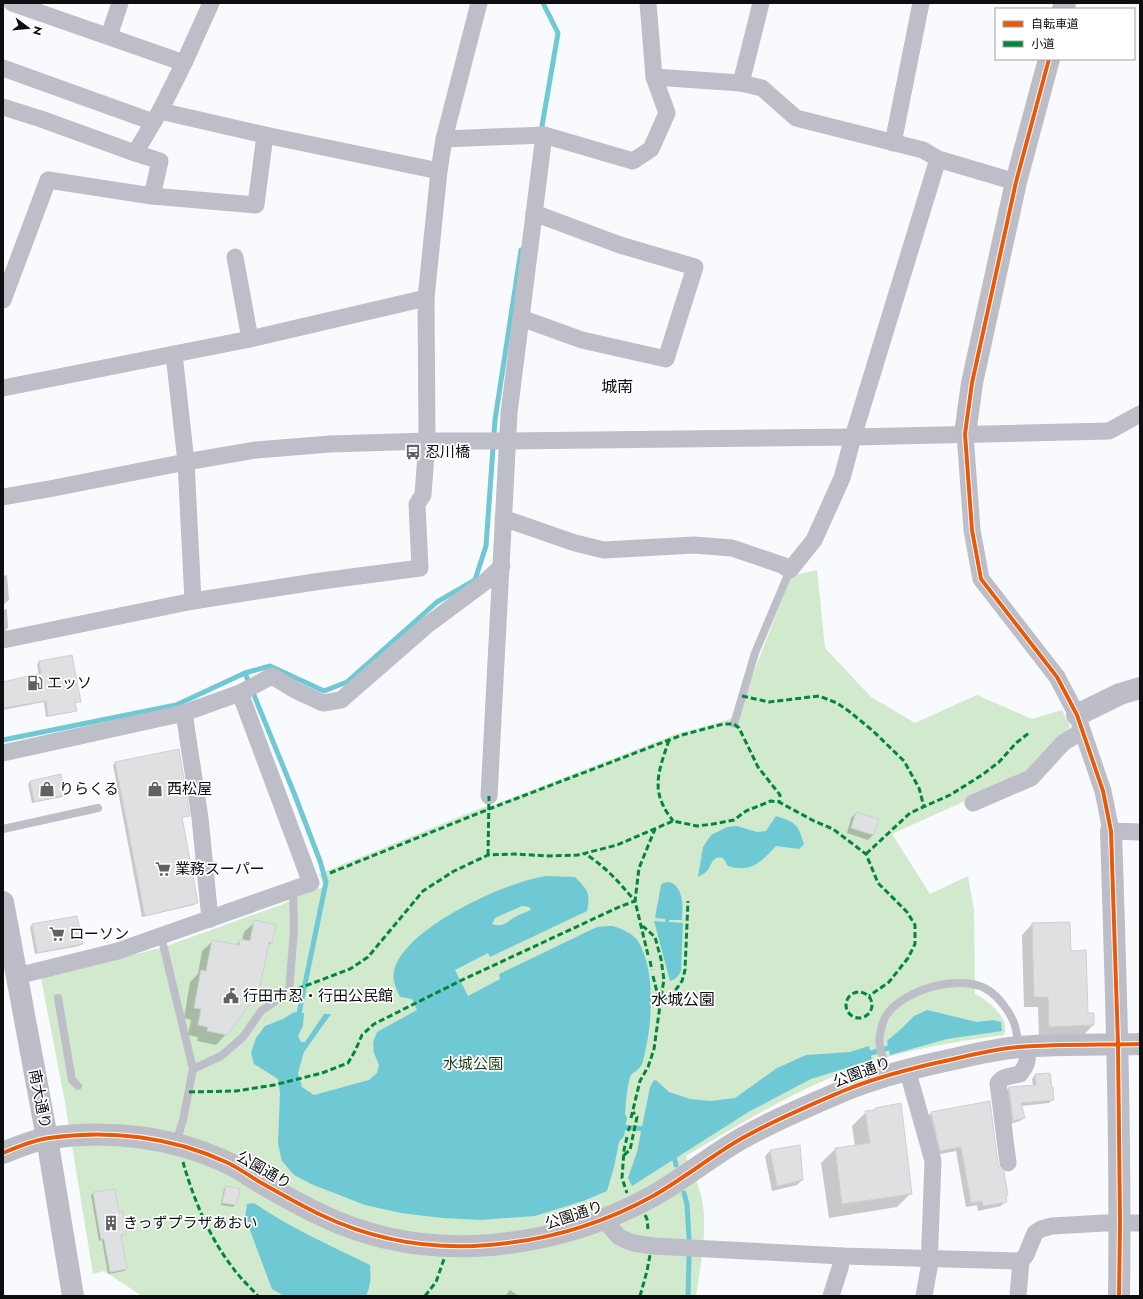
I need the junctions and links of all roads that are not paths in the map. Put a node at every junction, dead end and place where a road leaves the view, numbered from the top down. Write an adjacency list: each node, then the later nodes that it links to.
1 (12, 3): 8 (street)
2 (120, 3): 8 (street)
3 (211, 3): 10 (street)
4 (479, 3): 18 (street)
5 (648, 3): 12 (street)
6 (761, 3): 13 (street)
7 (921, 3): 19 (street)
8 (109, 36): 10 (street)
9 (1049, 60): 23 (street)
10 (184, 63): 15 (street)
11 (3, 68): 15 (street)
12 (654, 77): 13 (street); 17 (street)
13 (741, 84): 19 (street)
14 (3, 107): 20 (street)
15 (156, 116): 16 (street); 20 (street)
16 (265, 135): 22 (street); 24 (street)
17 (544, 135): 18 (street); 25 (street)
18 (444, 139): 22 (street)
19 (893, 143): 21 (street)
20 (135, 154): 24 (street)
21 (938, 159): 23 (street); 35 (street)
22 (439, 172): 28 (street)
23 (1016, 182): 34 (street)
24 (152, 196): 27 (street)
25 (534, 214): 29 (street); 29 (street)
26 (236, 257): 30 (street)
27 (5, 290)
28 (426, 298): 30 (street); 36 (street)
29 (521, 318): 37 (street)
30 (250, 339): 31 (street)
31 (174, 354): 32 (street); 38 (street)
32 (3, 388)
33 (1140, 414): 34 (street)
34 (965, 434): 35 (street); 48 (street)
35 (853, 437): 37 (street); 42 (street)
36 (427, 441): 37 (street); 38 (street); 43 (street)
37 (507, 442): 40 (street)
38 (186, 462): 39 (street); 43 (street)
39 (3, 497)
40 (503, 518): 41 (street); 42 (street)
41 (502, 566): 46 (street); 51 (street)
42 (790, 570): 49 (lane)
43 (193, 601): 44 (street)
44 (3, 640)
45 (1140, 688): 48 (street)
46 (240, 693): 47 (street); 57 (street)
47 (184, 713): 50 (street); 59 (street)
48 (1080, 723): 52 (street); 55 (street)
49 (734, 724)
50 (3, 753)
51 (489, 796)
52 (973, 803)
53 (98, 808): 54 (lane)
54 (3, 828)
55 (1110, 831): 56 (street); 63 (street)
56 (1140, 832)
57 (293, 888): 59 (street); 67 (lane)
58 (3, 902): 61 (street, 南大通り)
59 (210, 919): 60 (street)
60 (162, 936): 61 (street); 67 (lane)
61 (17, 976): 69 (street, 南大通り)
62 (58, 998): 68 (lane)
63 (1118, 1044): 64 (street, 公園通り); 65 (street, 公園通り); 74 (street)
64 (1140, 1044)
65 (1023, 1047): 66 (street, 公園通り); 66 (lane); 72 (street)
66 (893, 1068): 73 (street, 公園通り); 76 (street)
67 (193, 1069): 70 (lane)
68 (78, 1086)
69 (47, 1138): 70 (street, 公園通り); 71 (street, 公園通り); 78 (street, 南大通り)
70 (176, 1144): 73 (street, 公園通り)
71 (3, 1153)
72 (1008, 1163)
73 (604, 1220): 75 (street)
74 (1130, 1223): 77 (street); 82 (street)
75 (842, 1256): 76 (street); 79 (street)
76 (930, 1258): 77 (street); 80 (street)
77 (1021, 1261): 81 (street)
78 (72, 1296)
79 (831, 1296)
80 (924, 1296)
81 (1018, 1296)
82 (1118, 1296)

